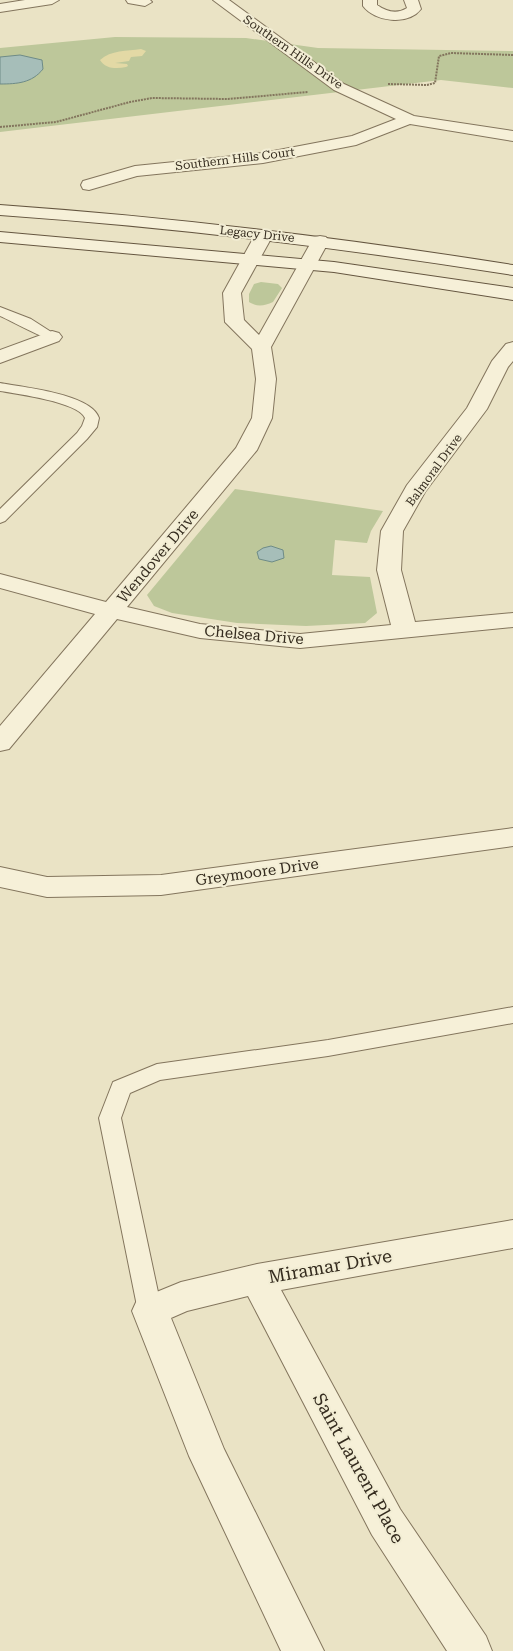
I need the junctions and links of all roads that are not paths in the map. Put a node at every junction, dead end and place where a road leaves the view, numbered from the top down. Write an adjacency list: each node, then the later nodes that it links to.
1 (52, 0): 5 (street)
2 (220, 0): 6 (street, Southern Hills Drive)
3 (370, 0): 4 (street)
4 (412, 0)
5 (0, 8)
6 (409, 119): 7 (street, Southern Hills Drive); 8 (street, Southern Hills Court)
7 (513, 136)
8 (89, 185)
9 (0, 210): 10 (street, Legacy Drive)
10 (264, 235): 12 (street, Legacy Drive); 13 (street)
11 (0, 237): 13 (street, Legacy Drive)
12 (320, 241): 14 (street); 15 (street, Legacy Drive)
13 (252, 259): 14 (street, Legacy Drive); 19 (street)
14 (306, 264): 16 (street, Legacy Drive); 19 (street)
15 (513, 270)
16 (513, 294)
17 (0, 311): 18 (lane)
18 (52, 337): 21 (street)
19 (261, 347): 25 (street, Wendover Drive)
20 (513, 348): 27 (street, Balmoral Drive)
21 (0, 357)
22 (0, 387): 23 (lane)
23 (0, 518)
24 (0, 581): 25 (street, Chelsea Drive)
25 (112, 611): 27 (street, Chelsea Drive); 28 (street, Wendover Drive)
26 (513, 620): 27 (street, Chelsea Drive)
27 (405, 631)
28 (0, 743)
29 (513, 837): 30 (street, Greymoore Drive)
30 (0, 877)
31 (513, 1015): 34 (lane)
32 (513, 1234): 33 (street, Miramar Drive)
33 (257, 1278): 34 (street, Miramar Drive); 36 (street, Saint Laurent Place)
34 (150, 1312): 35 (street)
35 (303, 1651)
36 (471, 1651)

